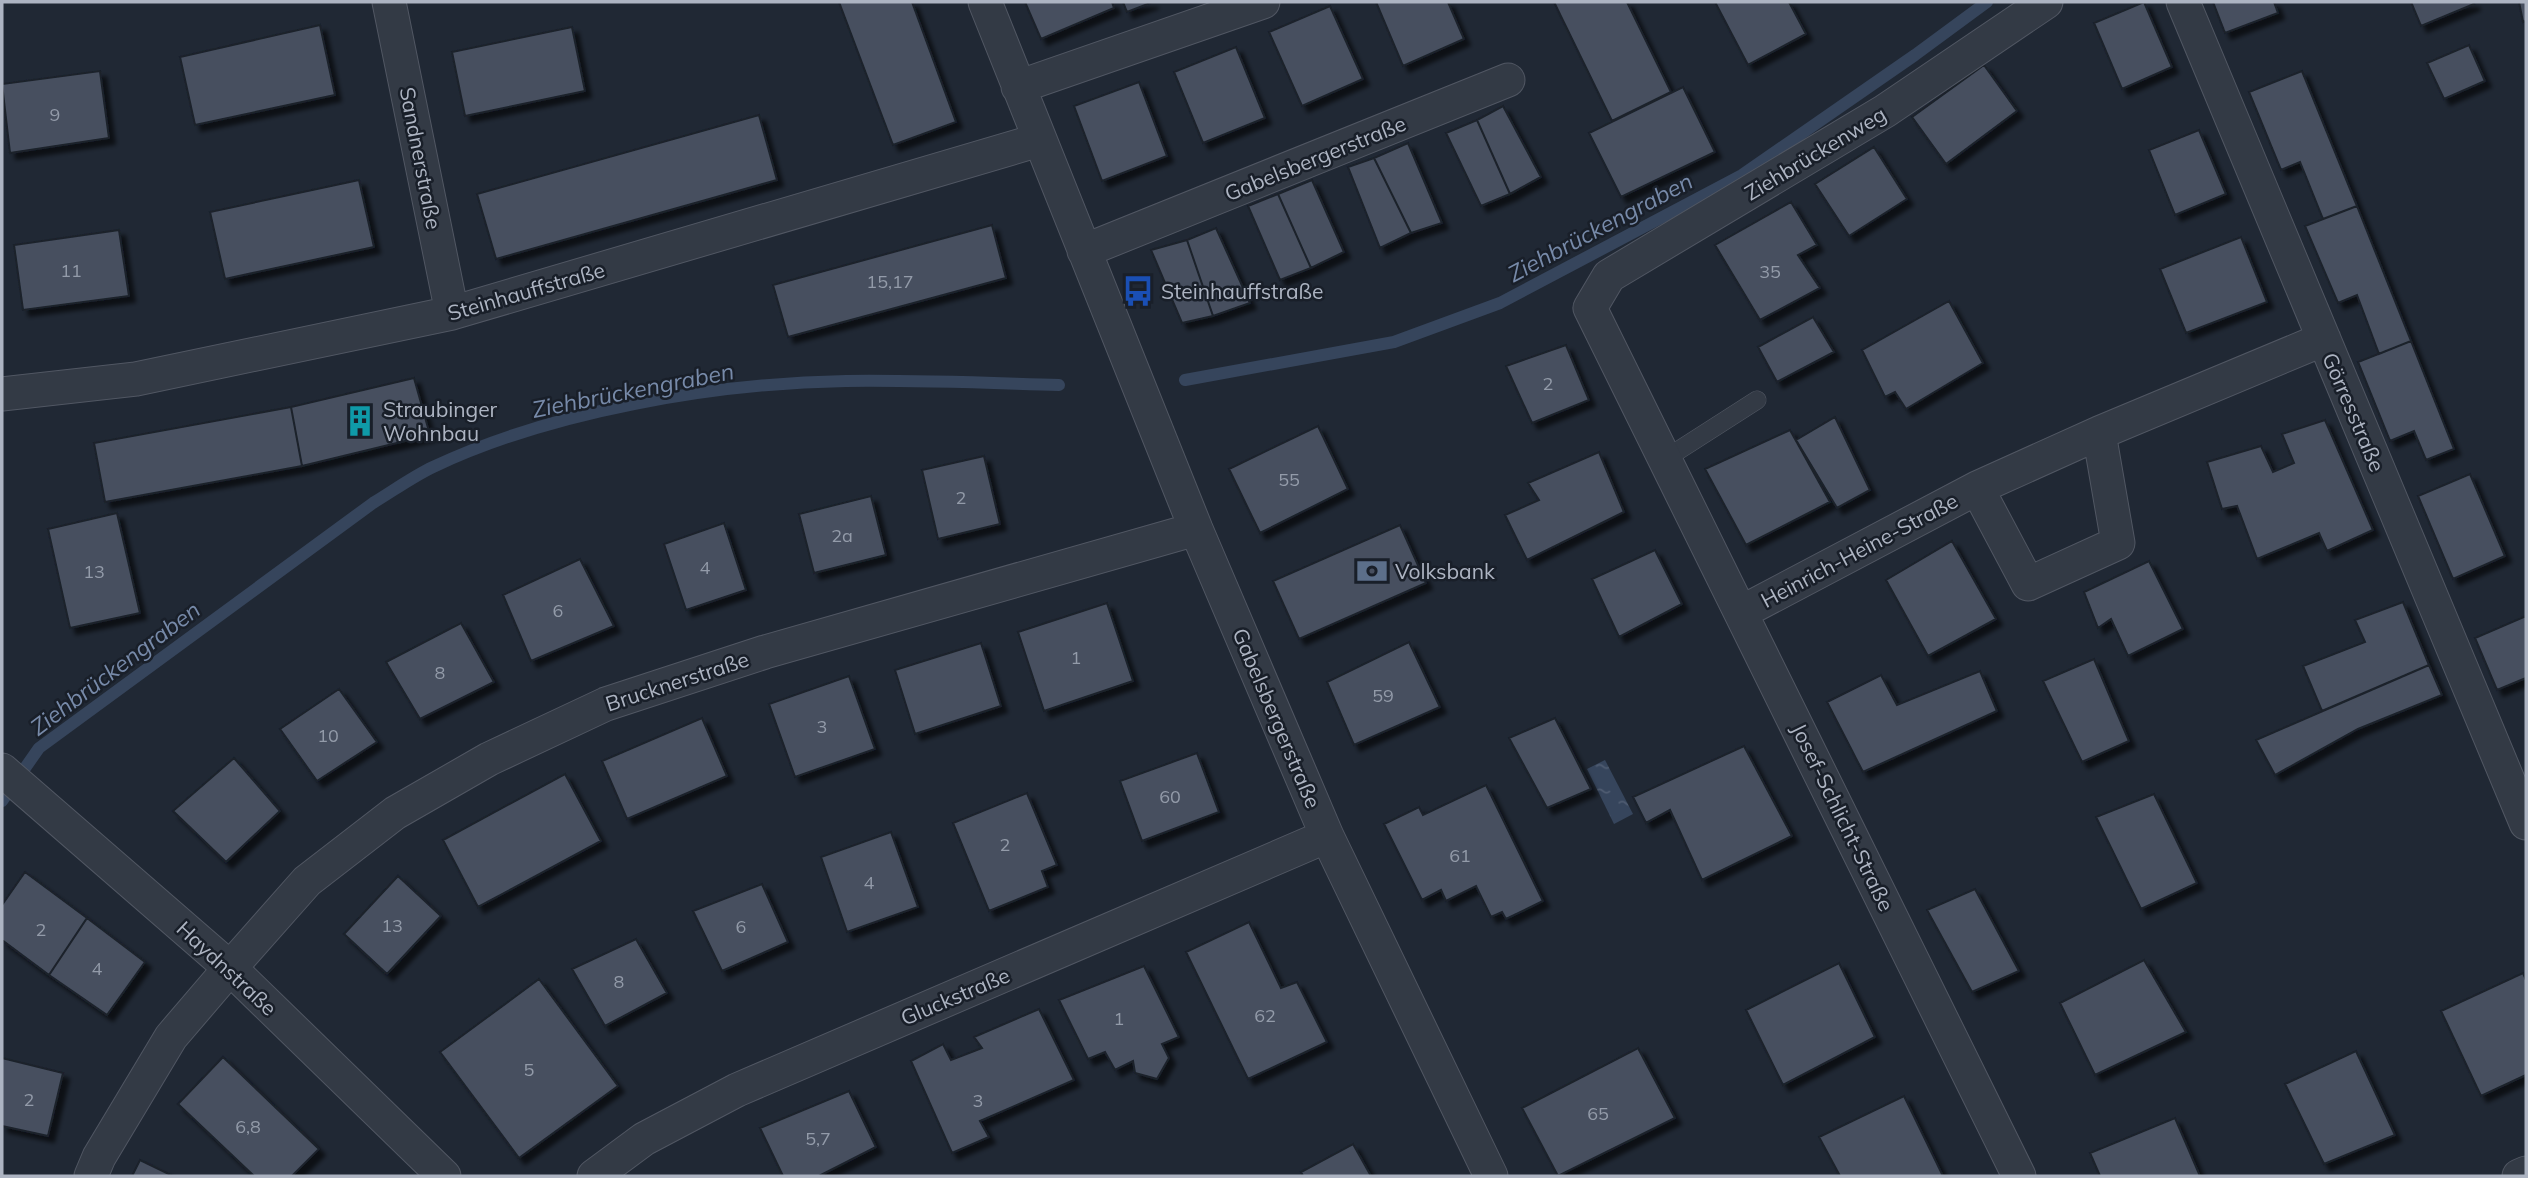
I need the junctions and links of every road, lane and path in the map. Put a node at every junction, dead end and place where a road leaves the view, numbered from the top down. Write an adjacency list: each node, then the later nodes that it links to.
1 (389, 2): 11 (street, Sandnerstraße)
2 (985, 2): 7 (street, Gabelsbergerstraße)
3 (1263, 2): 7 (street)
4 (2046, 2): 10 (street, Ziehbrückenweg)
5 (2183, 2): 12 (street, Görresstraße)
6 (1508, 80): 9 (street, Gabelsbergerstraße)
7 (1018, 87): 8 (street, Gabelsbergerstraße)
8 (1039, 140): 9 (street, Gabelsbergerstraße); 11 (street, Steinhauffstraße)
9 (1084, 251): 18 (street, Gabelsbergerstraße)
10 (1590, 308): 16 (street, Josef-Schlicht-Straße)
11 (452, 313): 13 (street, Steinhauffstraße)
12 (2324, 339): 15 (street, Heinrich-Heine-Straße); 21 (street, Görresstraße)
13 (2, 394)
14 (1758, 400): 16 (lane)
15 (2099, 433): 17 (street, Heinrich-Heine-Straße); 17 (street, Heinrich-Heine-Straße)
16 (1665, 458): 19 (street, Josef-Schlicht-Straße)
17 (1977, 488): 19 (street, Heinrich-Heine-Straße)
18 (1196, 529): 22 (street, Gabelsbergerstraße); 23 (street, Brucknerstraße)
19 (1742, 612): 29 (street, Josef-Schlicht-Straße)
20 (2, 770): 23 (street, Haydnstraße)
21 (2526, 823)
22 (1327, 836): 27 (street, Gluckstraße); 28 (street, Gabelsbergerstraße)
23 (230, 968): 25 (street, Brucknerstraße); 26 (street, Haydnstraße)
24 (2526, 1173): 30 (street)
25 (91, 1176)
26 (444, 1176)
27 (594, 1176)
28 (1492, 1176)
29 (2019, 1176)
30 (2519, 1176)

